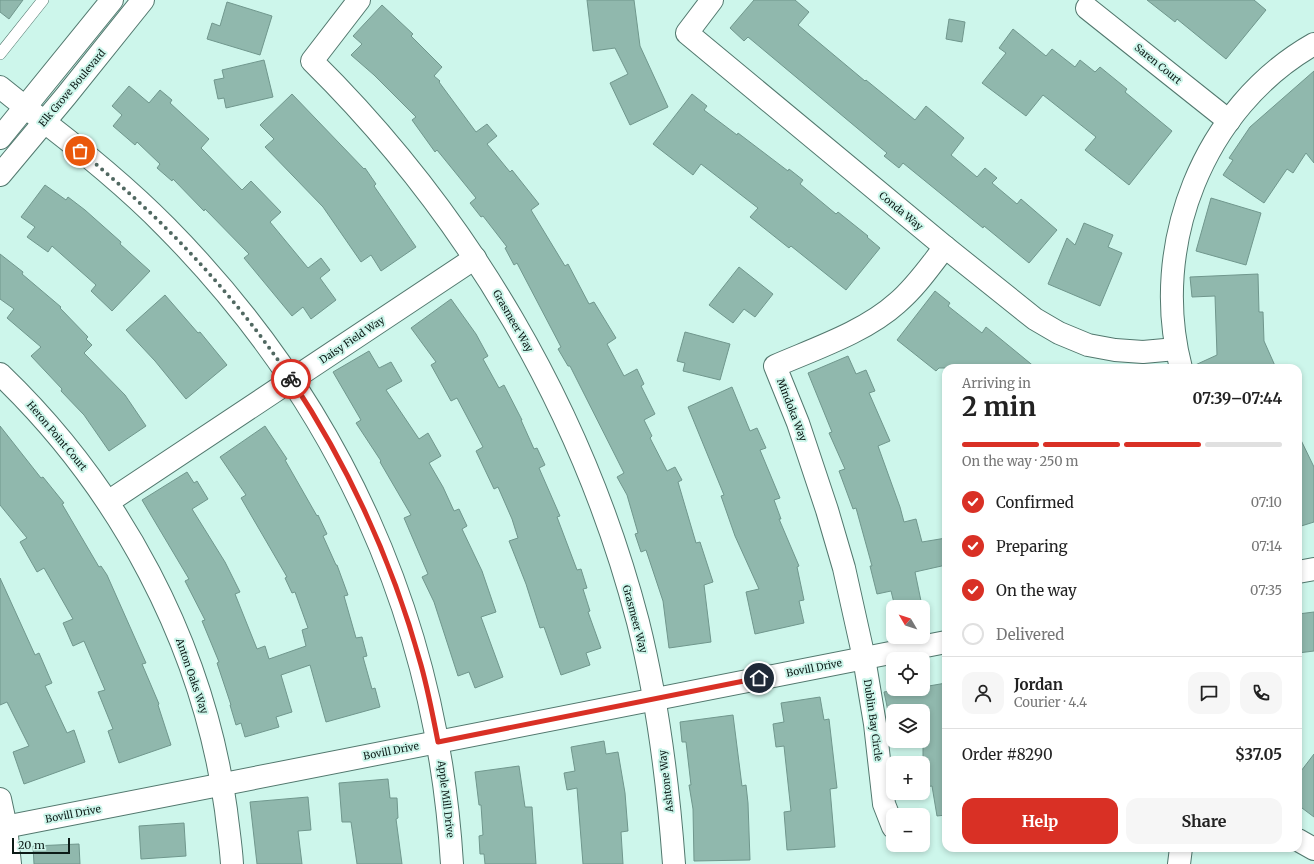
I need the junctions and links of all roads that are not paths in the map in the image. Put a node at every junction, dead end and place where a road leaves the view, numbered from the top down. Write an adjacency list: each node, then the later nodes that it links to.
1 (43, 0): 8 (lane)
2 (112, 0): 10 (street)
3 (143, 0): 11 (street, Elk Grove Boulevard)
4 (359, 0): 16 (street, Grasmeer Way)
5 (712, 0): 15 (street, Conda Way)
6 (1087, 8): 12 (street, Saren Court)
7 (1314, 44): 12 (street)
8 (0, 54)
9 (0, 87): 10 (street, Apple Mill Drive)
10 (25, 107): 11 (street, Apple Mill Drive); 13 (street)
11 (44, 121): 14 (street, Elk Grove Boulevard); 19 (street, Apple Mill Drive)
12 (1229, 121): 17 (street)
13 (0, 138)
14 (0, 175)
15 (945, 247): 17 (street, Conda Way); 24 (street, Mindoka Way)
16 (475, 258): 19 (street, Daisy Field Way); 25 (street, Grasmeer Way)
17 (1179, 359)
18 (0, 374): 20 (street, Heron Point Court)
19 (292, 380): 20 (street, Daisy Field Way); 26 (street, Apple Mill Drive)
20 (108, 502): 27 (street, Anton Oaks Way)
21 (1314, 569): 22 (street)
22 (1302, 571)
23 (942, 643): 24 (street, Bovill Drive)
24 (864, 658): 25 (street, Bovill Drive); 29 (street, Dublin Bay Circle)
25 (654, 699): 26 (street, Bovill Drive); 37 (street, Ashtone Way)
26 (438, 742): 27 (street, Bovill Drive); 36 (street, Apple Mill Drive)
27 (222, 785): 30 (street, Bovill Drive); 35 (street, Anton Oaks Way)
28 (0, 799): 30 (street)
29 (886, 809)
30 (3, 828): 34 (street)
31 (1302, 842): 32 (street)
32 (1314, 849)
33 (1180, 852): 38 (street)
34 (10, 864)
35 (232, 864)
36 (452, 864)
37 (674, 864)
38 (1179, 864)

